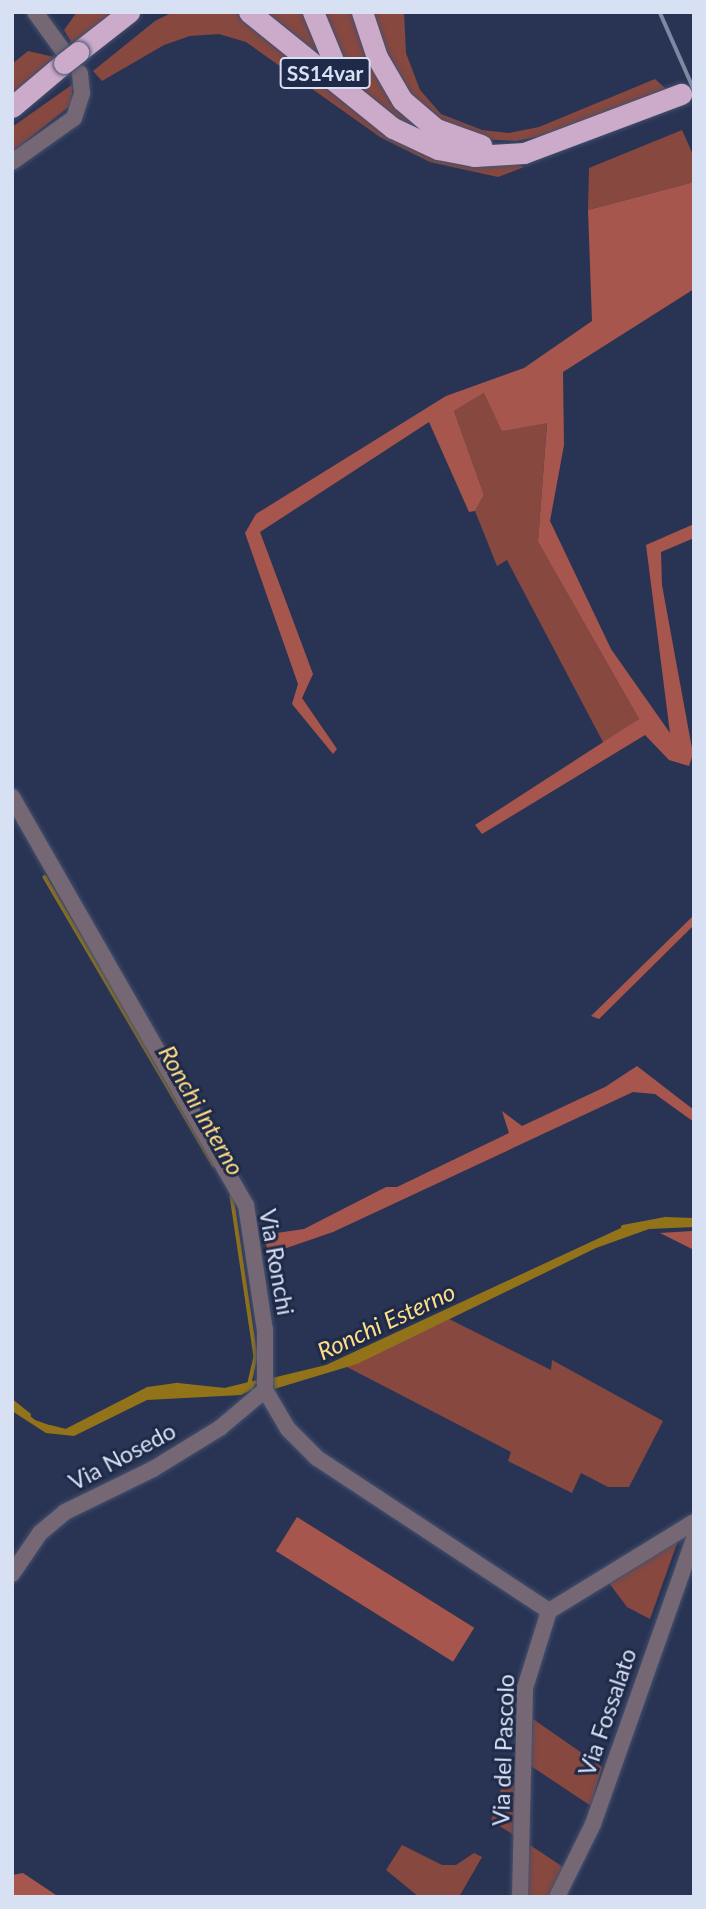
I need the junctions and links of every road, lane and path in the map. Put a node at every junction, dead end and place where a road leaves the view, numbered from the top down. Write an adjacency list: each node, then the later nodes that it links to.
1 (35, 12): 7 (street)
2 (142, 12): 6 (highway)
3 (249, 12): 10 (highway, SS14var)
4 (313, 12): 10 (highway)
5 (362, 12): 11 (highway)
6 (123, 17): 7 (highway)
7 (71, 60): 9 (highway); 12 (street)
8 (681, 94): 11 (highway)
9 (12, 107)
10 (379, 117): 11 (highway)
11 (576, 135)
12 (12, 162)
13 (12, 797): 14 (street, Via Ronchi)
14 (265, 1382): 17 (street, Via Nosedo); 18 (street)
15 (694, 1522): 18 (street)
16 (694, 1539): 20 (street, Via Fossalato)
17 (12, 1574)
18 (549, 1611): 19 (street, Via del Pascolo)
19 (520, 1897)
20 (556, 1897)

